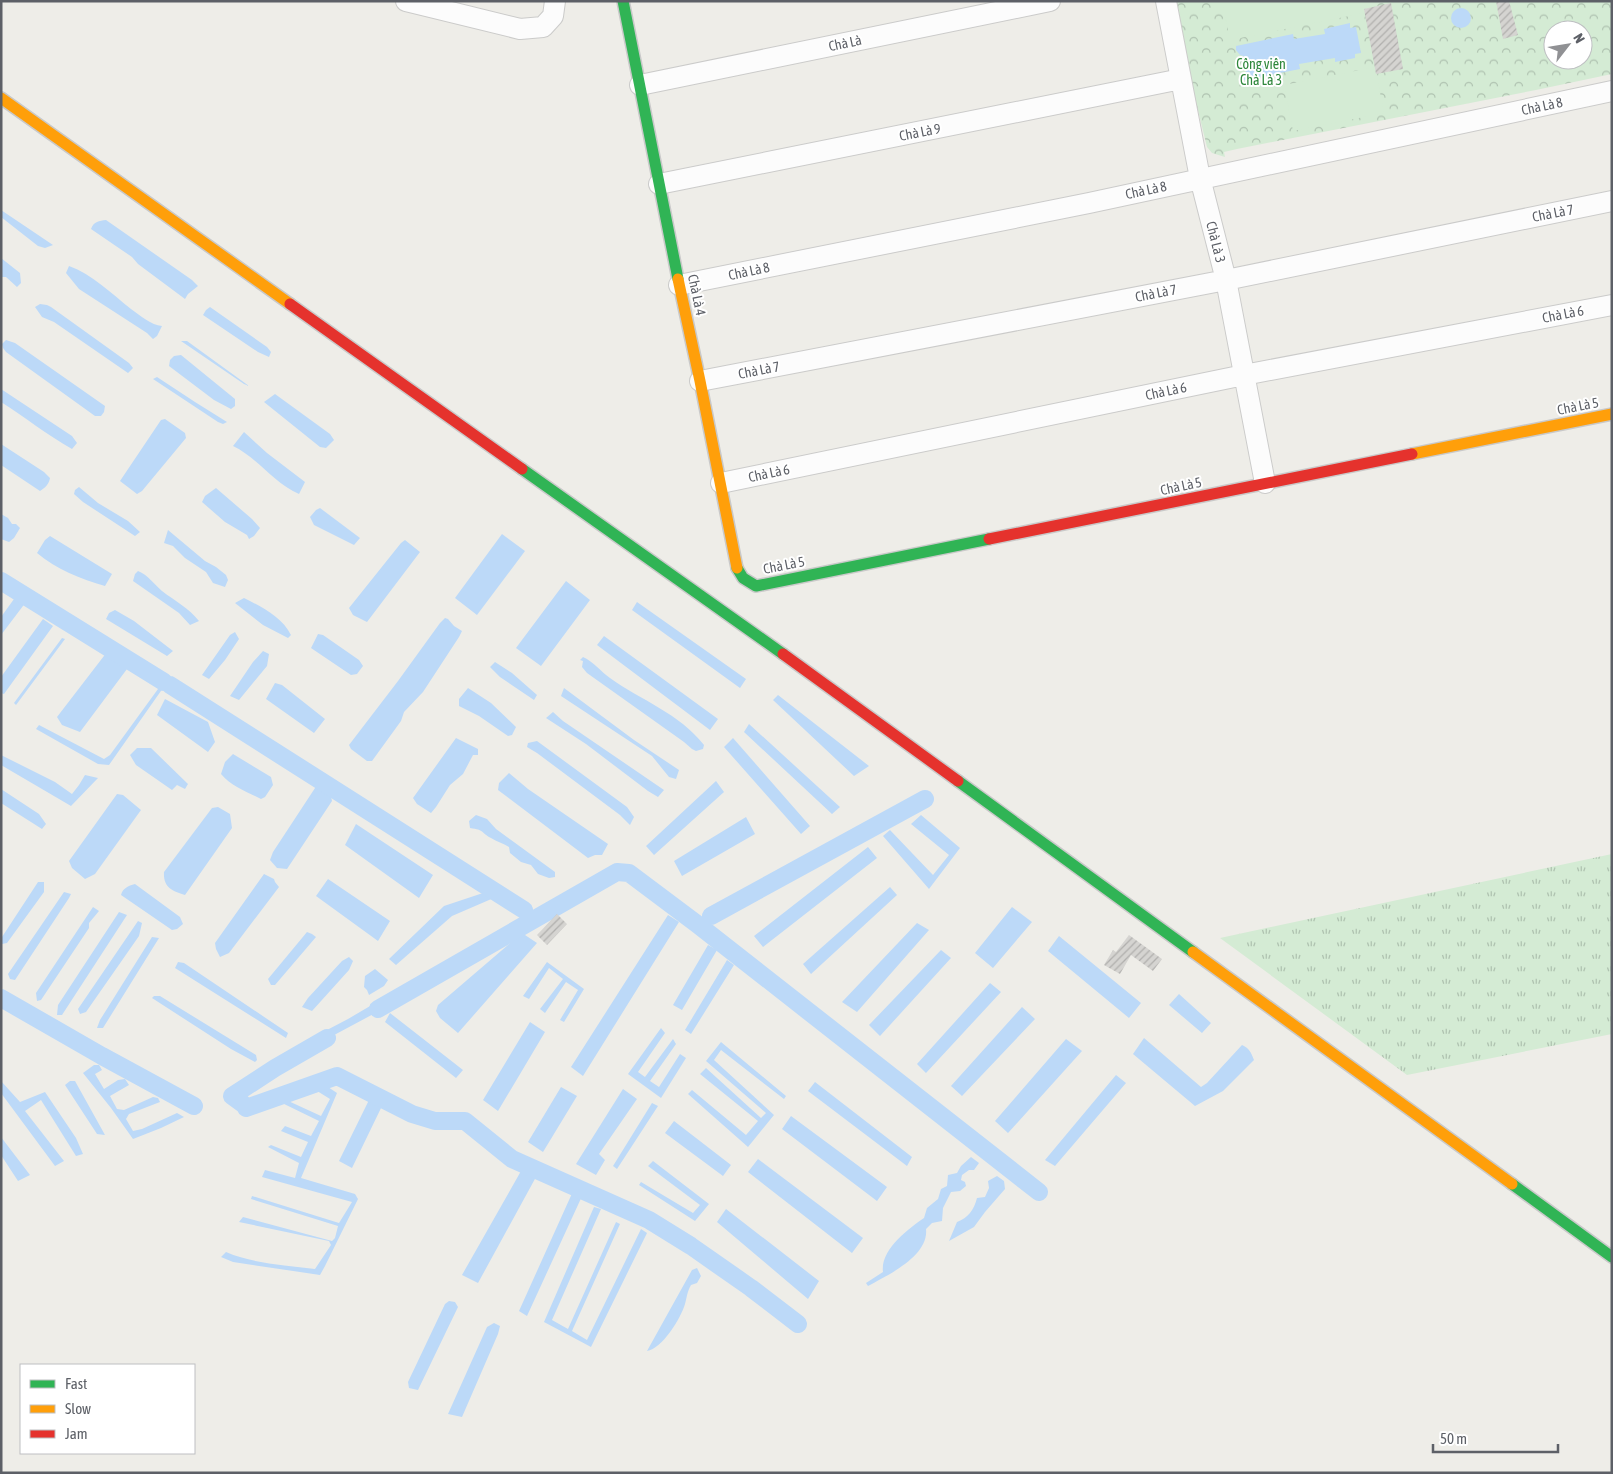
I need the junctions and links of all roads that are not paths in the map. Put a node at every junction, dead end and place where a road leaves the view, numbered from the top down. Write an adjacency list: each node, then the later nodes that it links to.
1 (406, 1): 2 (street)
2 (555, 1)
3 (623, 1): 7 (street, Chà Là 4)
4 (1050, 1): 7 (street, Chà Là)
5 (1166, 1): 6 (street, Chà Là 3)
6 (1182, 79): 10 (street, Chà Là 3); 11 (street, Chà Là 9)
7 (640, 85): 11 (street, Chà Là 4)
8 (1612, 91): 10 (street, Chà Là 8)
9 (1, 98): 22 (street)
10 (1200, 178): 13 (street, Chà Là 3); 14 (street, Chà Là 8)
11 (659, 184): 14 (street, Chà Là 4)
12 (1612, 201): 13 (street, Chà Là 7)
13 (1226, 280): 16 (street, Chà Là 3); 17 (street, Chà Là 7)
14 (679, 285): 17 (street, Chà Là 4)
15 (1612, 305): 16 (street, Chà Là 6)
16 (1244, 375): 19 (street, Chà Là 6); 20 (street, Chà Là 3)
17 (700, 381): 19 (street, Chà Là 4)
18 (1612, 414): 20 (street, Chà Là 5)
19 (720, 483): 21 (street, Chà Là 4)
20 (1264, 483): 21 (street, Chà Là 5)
21 (756, 586)
22 (1612, 1257)

